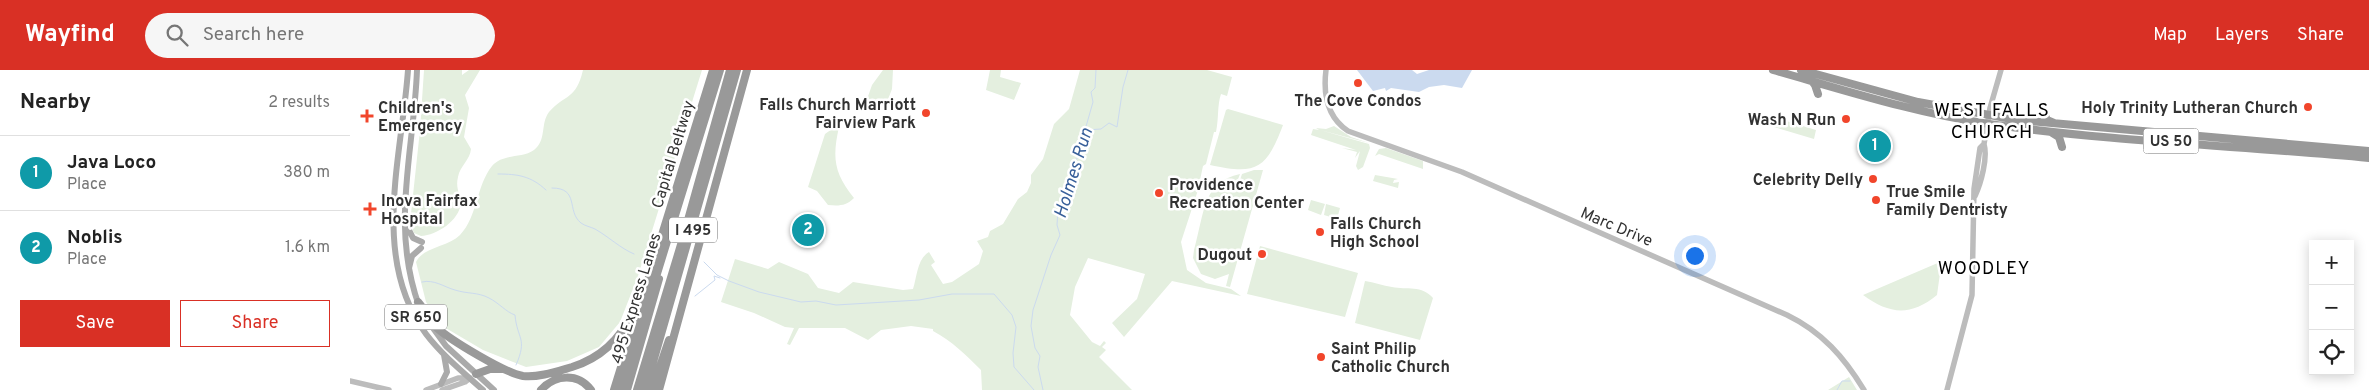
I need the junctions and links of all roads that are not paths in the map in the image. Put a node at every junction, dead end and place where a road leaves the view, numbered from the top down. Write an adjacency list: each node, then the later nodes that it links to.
1 (408, 70): 30 (main road, SR 650)
2 (417, 70): 24 (main road, SR 650)
3 (708, 70): 15 (highway)
4 (712, 70): 15 (highway, Capital Beltway / I 495)
5 (720, 70): 23 (highway, 495 Express Lanes / I 495)
6 (730, 70): 25 (highway, 495 Express Lanes / I 495)
7 (737, 70): 46 (highway, I 495)
8 (747, 70): 27 (highway)
9 (1326, 70): 49 (street, Marc Drive)
10 (1773, 70): 13 (highway, US 50)
11 (1801, 70): 13 (highway, US 50)
12 (2001, 70): 13 (street)
13 (1989, 119): 14 (highway, US 50); 17 (highway, US 50); 50 (street)
14 (2029, 121): 16 (highway, US 50); 16 (highway)
15 (697, 122): 28 (highway, Capital Beltway / I 495)
16 (2056, 124): 19 (highway, US 50)
17 (2047, 130): 18 (highway); 21 (highway, US 50)
18 (2062, 147)
19 (2328, 147): 20 (highway, US 50); 21 (highway)
20 (2369, 151)
21 (2315, 153): 22 (highway, US 50)
22 (2369, 158)
23 (680, 200): 42 (highway, 495 Express Lanes / I 495); 43 (highway)
24 (404, 214): 26 (main road, SR 650); 26 (main road)
25 (683, 238): 44 (highway); 45 (highway, 495 Express Lanes / I 495)
26 (408, 272): 29 (main road, SR 650)
27 (691, 274): 47 (highway); 48 (highway)
28 (647, 278): 31 (highway); 41 (highway, Capital Beltway / I 495)
29 (418, 302): 31 (highway); 32 (main road, SR 650)
30 (444, 355): 32 (main road, SR 650); 34 (main road)
31 (504, 369): 32 (highway)
32 (473, 376): 34 (street); 37 (main road, SR 650); 38 (main road, SR 650)
33 (350, 381): 35 (street)
34 (439, 388): 36 (street)
35 (389, 390)
36 (426, 390)
37 (483, 390)
38 (494, 390)
39 (541, 390): 40 (highway)
40 (591, 390)
41 (614, 390)
42 (621, 390)
43 (627, 390)
44 (631, 390)
45 (637, 390)
46 (645, 390)
47 (652, 390)
48 (659, 390)
49 (1864, 390)
50 (1947, 390)

